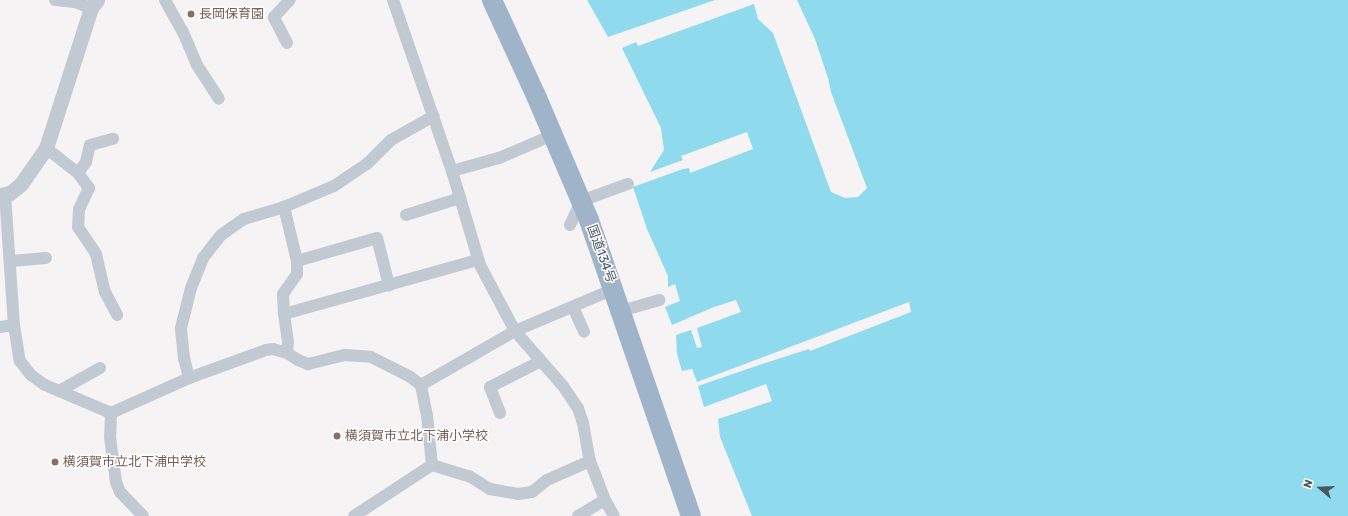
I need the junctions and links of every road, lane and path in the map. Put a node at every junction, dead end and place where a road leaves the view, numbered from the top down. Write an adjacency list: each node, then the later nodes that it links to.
1 (55, 0): 6 (street)
2 (165, 0): 8 (street)
3 (290, 0): 7 (street)
4 (393, 0): 9 (street)
5 (492, 0): 10 (highway, 国道134号)
6 (94, 4): 12 (street)
7 (287, 43)
8 (219, 99)
9 (434, 116): 13 (street); 19 (street)
10 (553, 135): 13 (street); 18 (highway, 国道134号)
11 (113, 139): 14 (street)
12 (46, 148): 14 (street); 16 (street)
13 (452, 171): 17 (street)
14 (78, 173): 32 (street)
15 (628, 184): 18 (street)
16 (3, 195): 25 (street)
17 (460, 198): 20 (street); 23 (street)
18 (581, 202): 21 (street); 27 (highway, 国道134号)
19 (284, 207): 24 (street); 40 (street)
20 (406, 215)
21 (570, 225)
22 (46, 258): 25 (street)
23 (478, 260): 26 (street); 35 (street)
24 (297, 261): 26 (street); 31 (street)
25 (7, 263): 33 (street)
26 (389, 285): 31 (street)
27 (614, 289): 29 (street); 30 (highway, 国道134号)
28 (659, 300): 30 (street)
29 (573, 307): 35 (street); 36 (street)
30 (621, 311): 52 (highway, 国道134号)
31 (284, 314): 37 (street)
32 (117, 315)
33 (14, 325): 34 (street); 42 (street)
34 (0, 327)
35 (515, 331): 38 (street); 41 (street)
36 (584, 332)
37 (287, 353): 40 (street); 41 (street)
38 (540, 361): 44 (street); 45 (street)
39 (100, 368): 42 (street)
40 (189, 378): 43 (street)
41 (421, 385): 46 (street)
42 (60, 391): 43 (street)
43 (111, 413): 48 (street)
44 (500, 413)
45 (590, 461): 46 (street); 47 (street)
46 (432, 465): 49 (street)
47 (605, 500): 50 (street); 51 (street)
48 (143, 516)
49 (354, 516)
50 (578, 516)
51 (614, 516)
52 (691, 516)

